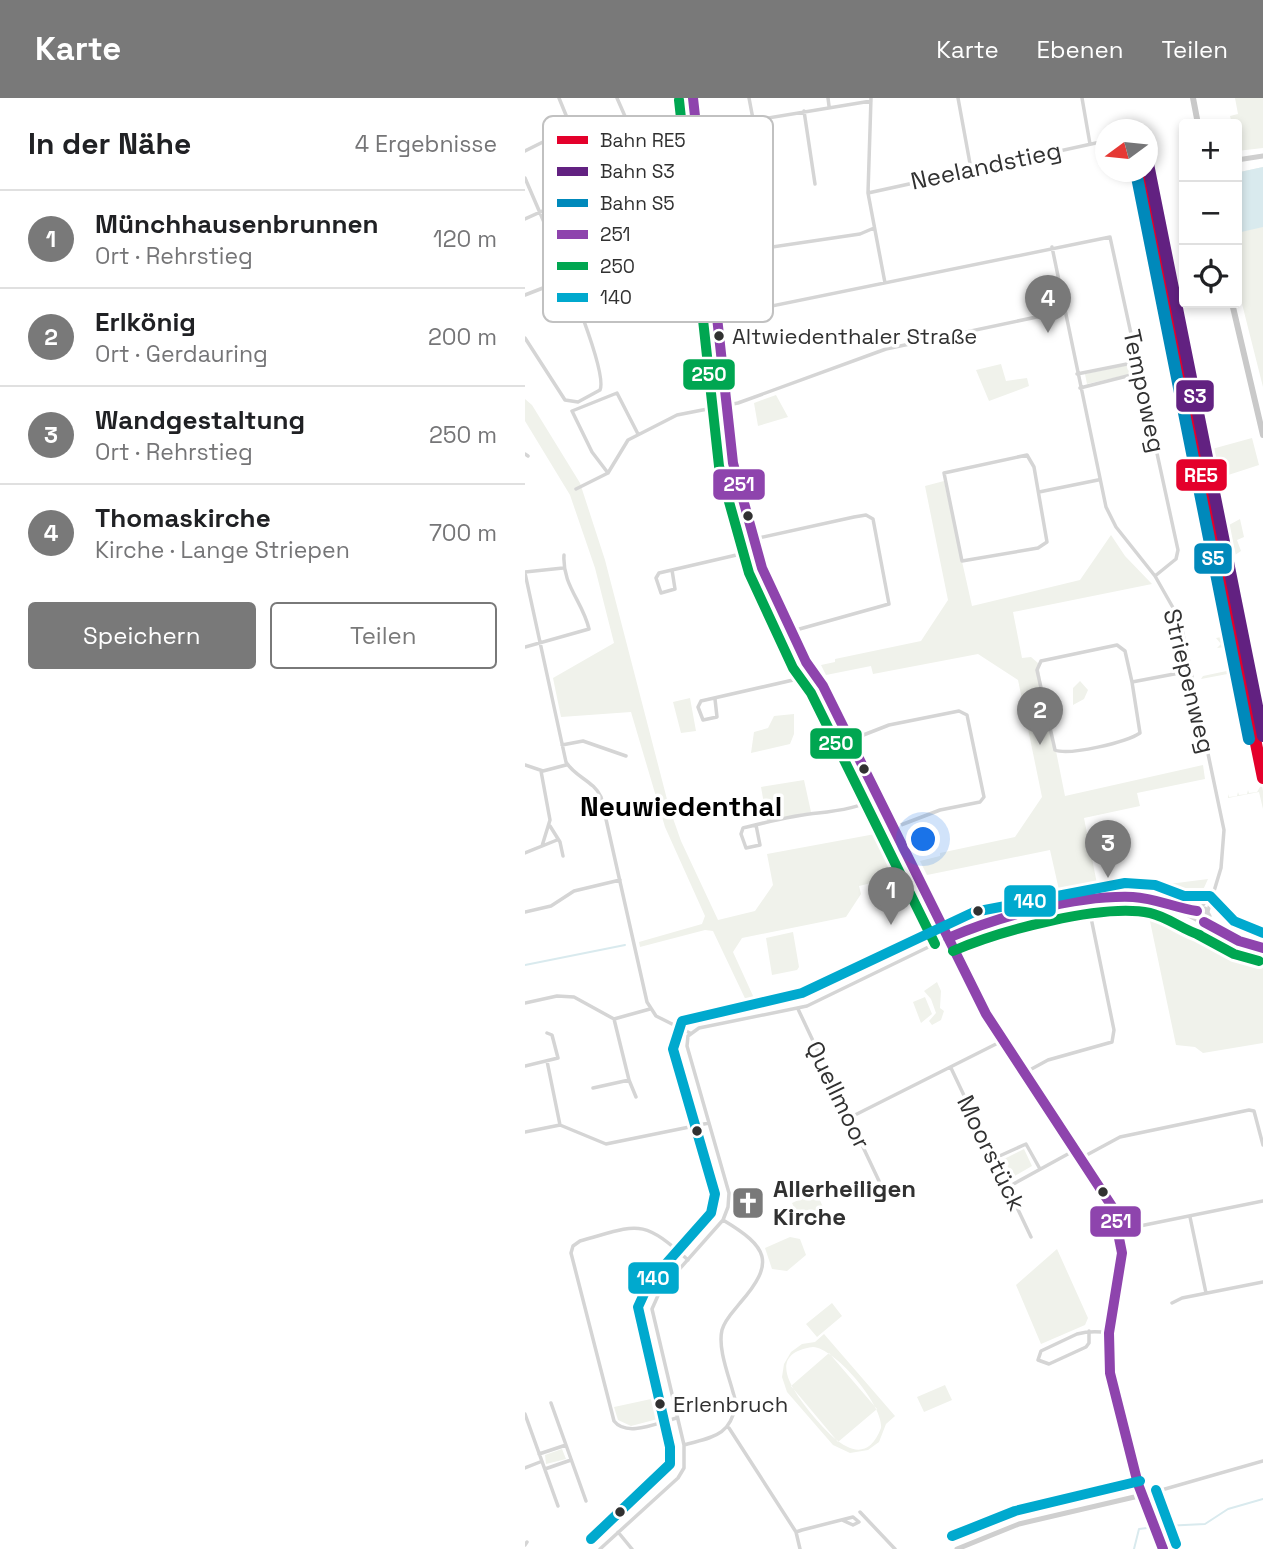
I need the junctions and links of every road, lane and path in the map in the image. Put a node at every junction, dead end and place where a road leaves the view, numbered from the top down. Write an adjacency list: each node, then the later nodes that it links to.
1 (559, 98): 12 (street)
2 (617, 98): 13 (street)
3 (693, 98): 14 (street)
4 (749, 98): 15 (street)
5 (828, 98): 10 (street)
6 (958, 98): 24 (street)
7 (1082, 98): 20 (street)
8 (1193, 98): 17 (main road)
9 (871, 100): 10 (street); 28 (street)
10 (829, 106): 11 (street)
11 (804, 111): 16 (street); 27 (street)
12 (566, 116)
13 (625, 116)
14 (695, 116)
15 (752, 116)
16 (772, 116)
17 (1197, 119)
18 (543, 142): 21 (street)
19 (1095, 143): 20 (street, Neelandstieg)
20 (1090, 144): 24 (street, Neelandstieg)
21 (525, 151)
22 (1263, 156): 23 (main road)
23 (1242, 159)
24 (971, 169): 28 (street, Neelandstieg)
25 (525, 178): 30 (street)
26 (1133, 182): 32 (street)
27 (815, 184)
28 (867, 192): 34 (street)
29 (543, 213): 30 (street)
30 (540, 214): 31 (street); 33 (street)
31 (525, 219)
32 (1139, 219)
33 (543, 222)
34 (874, 228): 35 (street); 37 (street)
35 (773, 247)
36 (1052, 247): 37 (street); 42 (street, Striepenweg); 46 (street, Tempoweg)
37 (885, 282): 40 (street)
38 (543, 288): 39 (street)
39 (525, 295)
40 (773, 305)
41 (1233, 308): 50 (main road)
42 (1065, 311): 48 (street, Striepenweg); 51 (street)
43 (582, 322): 45 (street)
44 (718, 322): 51 (street)
45 (525, 338)
46 (1138, 362): 47 (street, Tempoweg); 48 (street)
47 (1140, 373): 49 (street); 64 (street, Tempoweg)
48 (1077, 374): 49 (street, Striepenweg)
49 (1080, 388): 55 (street, Striepenweg)
50 (1259, 403): 53 (main road)
51 (726, 407): 52 (street); 58 (street)
52 (638, 434): 54 (street); 54 (street)
53 (1263, 435)
54 (608, 472): 56 (street)
55 (1098, 480): 57 (street); 64 (street, Striepenweg)
56 (576, 489)
57 (1039, 492): 57 (street)
58 (754, 539): 59 (street); 65 (street)
59 (758, 550): 62 (street); 65 (street)
60 (564, 555): 61 (street)
61 (563, 568): 63 (street); 66 (street)
62 (672, 570): 62 (street)
63 (525, 573): 66 (street)
64 (1155, 576): 68 (street, Striepenweg)
65 (793, 631): 69 (street)
66 (540, 644): 67 (street); 73 (street)
67 (525, 647)
68 (1190, 671): 70 (street); 89 (street, Striepenweg)
69 (815, 675): 71 (street); 72 (street)
70 (1132, 682): 70 (street)
71 (715, 699): 71 (street)
72 (849, 741): 78 (street); 81 (street)
73 (562, 745): 74 (street); 75 (street)
74 (626, 756)
75 (567, 764): 77 (street); 86 (street)
76 (525, 765): 77 (street)
77 (541, 771): 80 (street)
78 (877, 798): 79 (street); 81 (street)
79 (757, 825): 79 (street)
80 (550, 826): 82 (street); 83 (street)
81 (893, 829): 90 (street)
82 (557, 840): 83 (street); 85 (street)
83 (542, 846): 84 (street)
84 (525, 853)
85 (563, 856)
86 (620, 880): 88 (street); 93 (street)
87 (1088, 903): 89 (street); 90 (street); 102 (street)
88 (525, 912)
89 (1202, 914): 91 (street)
90 (948, 938): 94 (street); 98 (street)
91 (1263, 948)
92 (525, 1003): 95 (street)
93 (650, 1009): 95 (street); 97 (street)
94 (798, 1009): 97 (street); 106 (street, Quellmoor)
95 (614, 1018): 103 (street)
96 (547, 1033): 99 (street)
97 (690, 1034): 107 (street)
98 (1002, 1041): 101 (street); 102 (street)
99 (547, 1061): 100 (street); 108 (street)
100 (525, 1066)
101 (951, 1068): 106 (street); 113 (street, Moorstück)
102 (1024, 1073): 111 (street)
103 (629, 1080): 104 (street); 105 (street)
104 (593, 1088)
105 (636, 1097)
106 (849, 1118): 115 (street, Quellmoor)
107 (709, 1123): 108 (street); 119 (street)
108 (560, 1125): 109 (street)
109 (525, 1132)
110 (1263, 1145): 112 (street)
111 (1077, 1149): 112 (street); 114 (street)
112 (1082, 1157): 120 (street)
113 (995, 1158): 114 (street); 116 (street, Moorstück)
114 (1040, 1169): 116 (street)
115 (879, 1181)
116 (1008, 1187): 121 (street, Moorstück)
117 (1263, 1201): 118 (street)
118 (1189, 1217): 120 (street); 124 (street)
119 (723, 1220): 122 (street); 131 (street)
120 (1120, 1230): 127 (street)
121 (1031, 1237)
122 (688, 1259): 130 (street); 130 (street)
123 (1263, 1282): 124 (street)
124 (1206, 1293): 125 (street)
125 (1172, 1303)
126 (1089, 1331): 126 (street); 127 (street)
127 (1109, 1333): 140 (street)
128 (551, 1403): 132 (street)
129 (525, 1414): 134 (street)
130 (677, 1418): 133 (street)
131 (729, 1428): 133 (street); 146 (street)
132 (566, 1445): 134 (street); 135 (street)
133 (684, 1445): 145 (street)
134 (539, 1454): 137 (street)
135 (571, 1460): 139 (street); 141 (street)
136 (1263, 1461): 140 (street)
137 (540, 1462): 138 (street); 139 (street)
138 (525, 1468)
139 (545, 1469): 142 (street)
140 (1143, 1495): 151 (main road); 152 (main road)
141 (586, 1502)
142 (558, 1506)
143 (860, 1512): 150 (street)
144 (842, 1520): 146 (street)
145 (618, 1532): 147 (street); 148 (street)
146 (796, 1532): 149 (street)
147 (600, 1549)
148 (632, 1549)
149 (800, 1549)
150 (895, 1549)
151 (957, 1549)
152 (1163, 1549)

